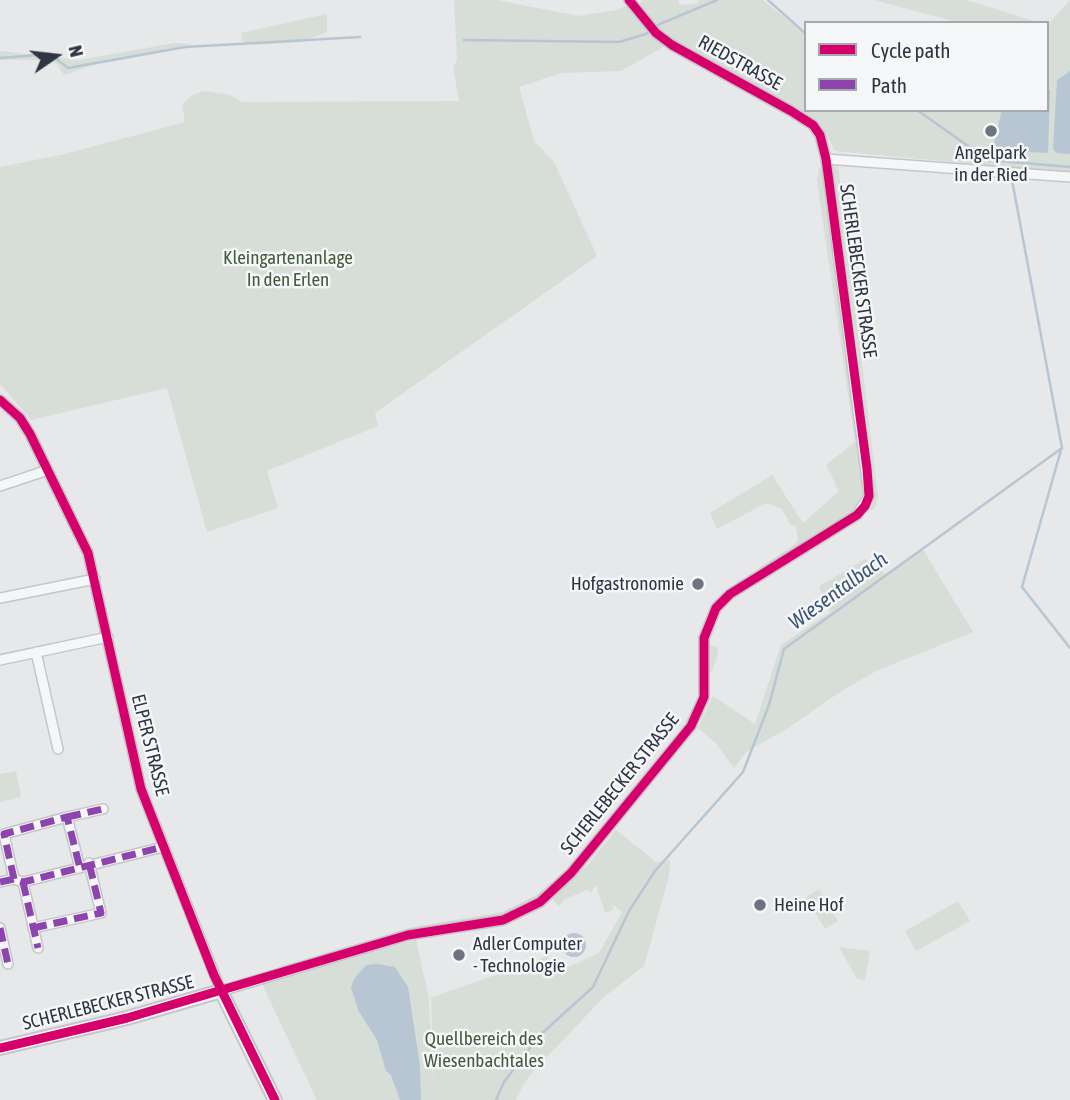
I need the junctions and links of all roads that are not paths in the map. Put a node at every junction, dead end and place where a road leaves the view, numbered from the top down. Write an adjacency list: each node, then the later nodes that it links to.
1 (629, 0): 2 (street, RIEDSTRASSE)
2 (826, 159): 3 (street); 24 (street, SCHERLEBECKER STRASSE)
3 (1070, 177)
4 (0, 400): 5 (street, ELPER STRASSE)
5 (48, 470): 6 (street); 7 (street, ELPER STRASSE)
6 (0, 486)
7 (95, 579): 8 (street); 9 (street, ELPER STRASSE)
8 (0, 598)
9 (108, 638): 10 (street); 15 (street, ELPER STRASSE)
10 (36, 652): 11 (street); 12 (street)
11 (0, 660)
12 (58, 749)
13 (103, 809): 14 (street)
14 (68, 817): 17 (street); 18 (street)
15 (163, 847): 16 (street); 24 (street, ELPER STRASSE)
16 (89, 863): 17 (street); 21 (street)
17 (80, 868): 18 (street)
18 (19, 880): 19 (street); 21 (street)
19 (0, 883)
20 (0, 928): 23 (street)
21 (33, 928): 22 (street)
22 (38, 948)
23 (8, 964)
24 (221, 991): 25 (street, SCHERLEBECKER STRASSE); 26 (street, ELPER STRASSE)
25 (0, 1048)
26 (275, 1100)

